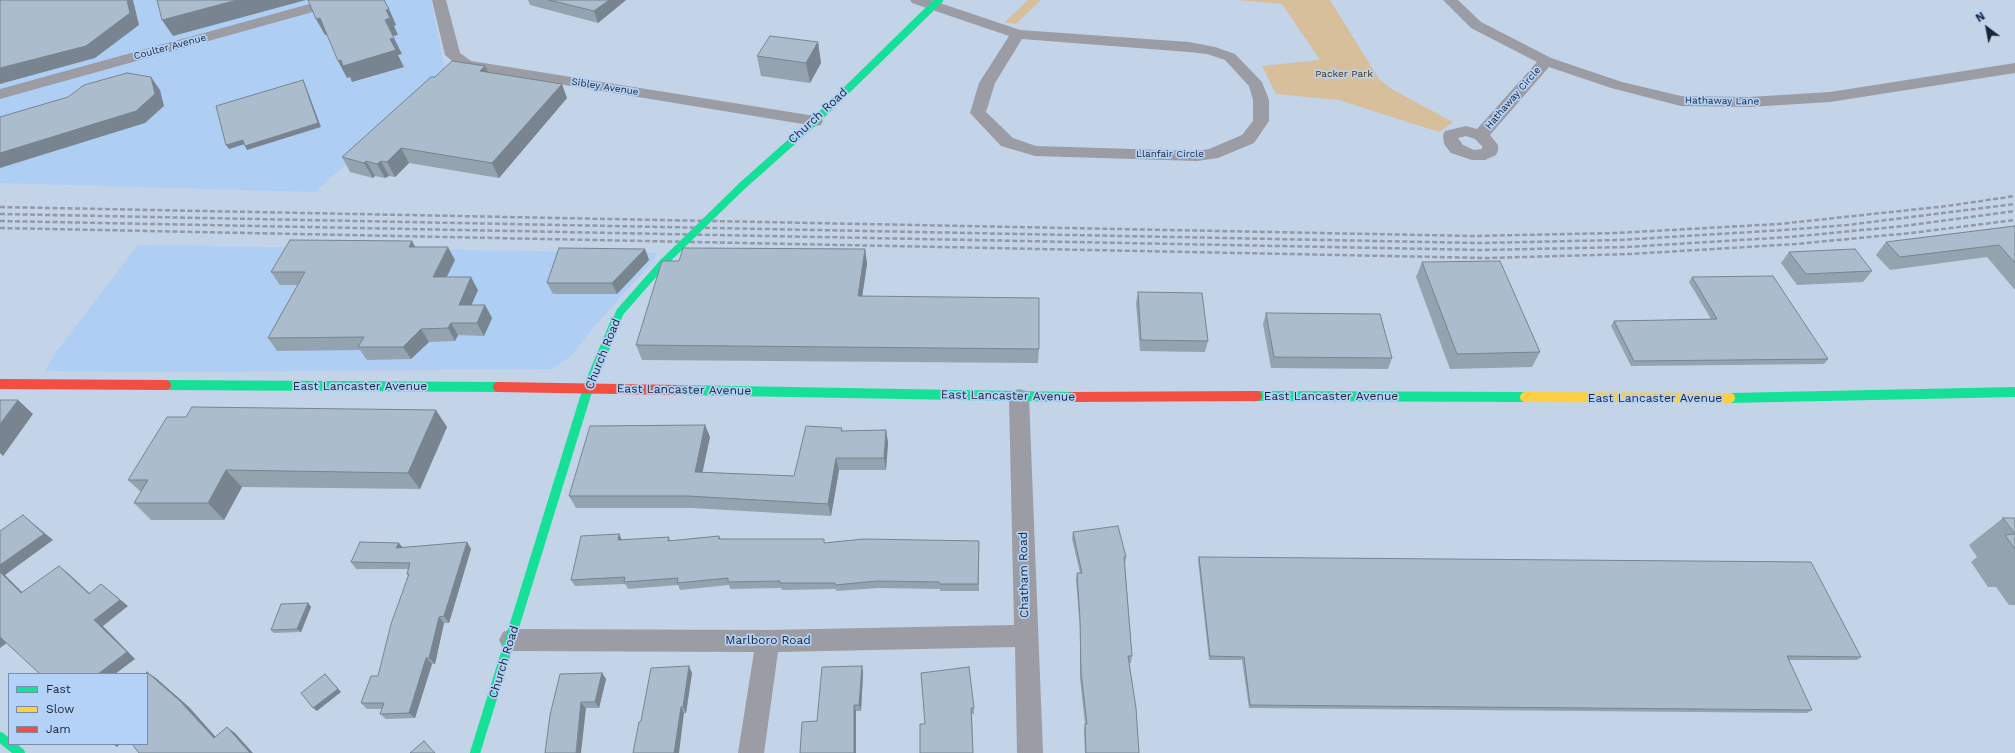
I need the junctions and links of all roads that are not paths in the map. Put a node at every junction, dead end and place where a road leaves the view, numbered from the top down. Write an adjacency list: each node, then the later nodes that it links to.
1 (340, 0): 9 (street, Coulter Avenue)
2 (439, 0): 10 (street, Sibley Avenue)
3 (917, 0): 5 (street, Llanfair Circle)
4 (1450, 0): 7 (street, Hathaway Lane)
5 (936, 2): 6 (street, Llanfair Circle); 10 (main road, Church Road)
6 (1018, 34): 6 (street, Llanfair Circle)
7 (1546, 61): 8 (street, Hathaway Lane); 11 (street, Hathaway Circle)
8 (2015, 68)
9 (0, 94)
10 (815, 121): 13 (main road, Church Road, bridge)
11 (1481, 135)
12 (0, 384): 13 (main road, East Lancaster Avenue)
13 (588, 388): 15 (main road, East Lancaster Avenue); 17 (main road, Church Road)
14 (2015, 392): 15 (main road, East Lancaster Avenue)
15 (1019, 397): 16 (street, Chatham Road)
16 (1026, 636): 18 (street, Marlboro Road); 25 (street, Chatham Road)
17 (511, 640): 18 (street, Marlboro Road); 23 (main road, Church Road)
18 (768, 641): 24 (street)
19 (0, 737): 20 (main road)
20 (8, 743)
21 (10, 745): 22 (main road)
22 (20, 753)
23 (475, 753)
24 (751, 753)
25 (1030, 753)

